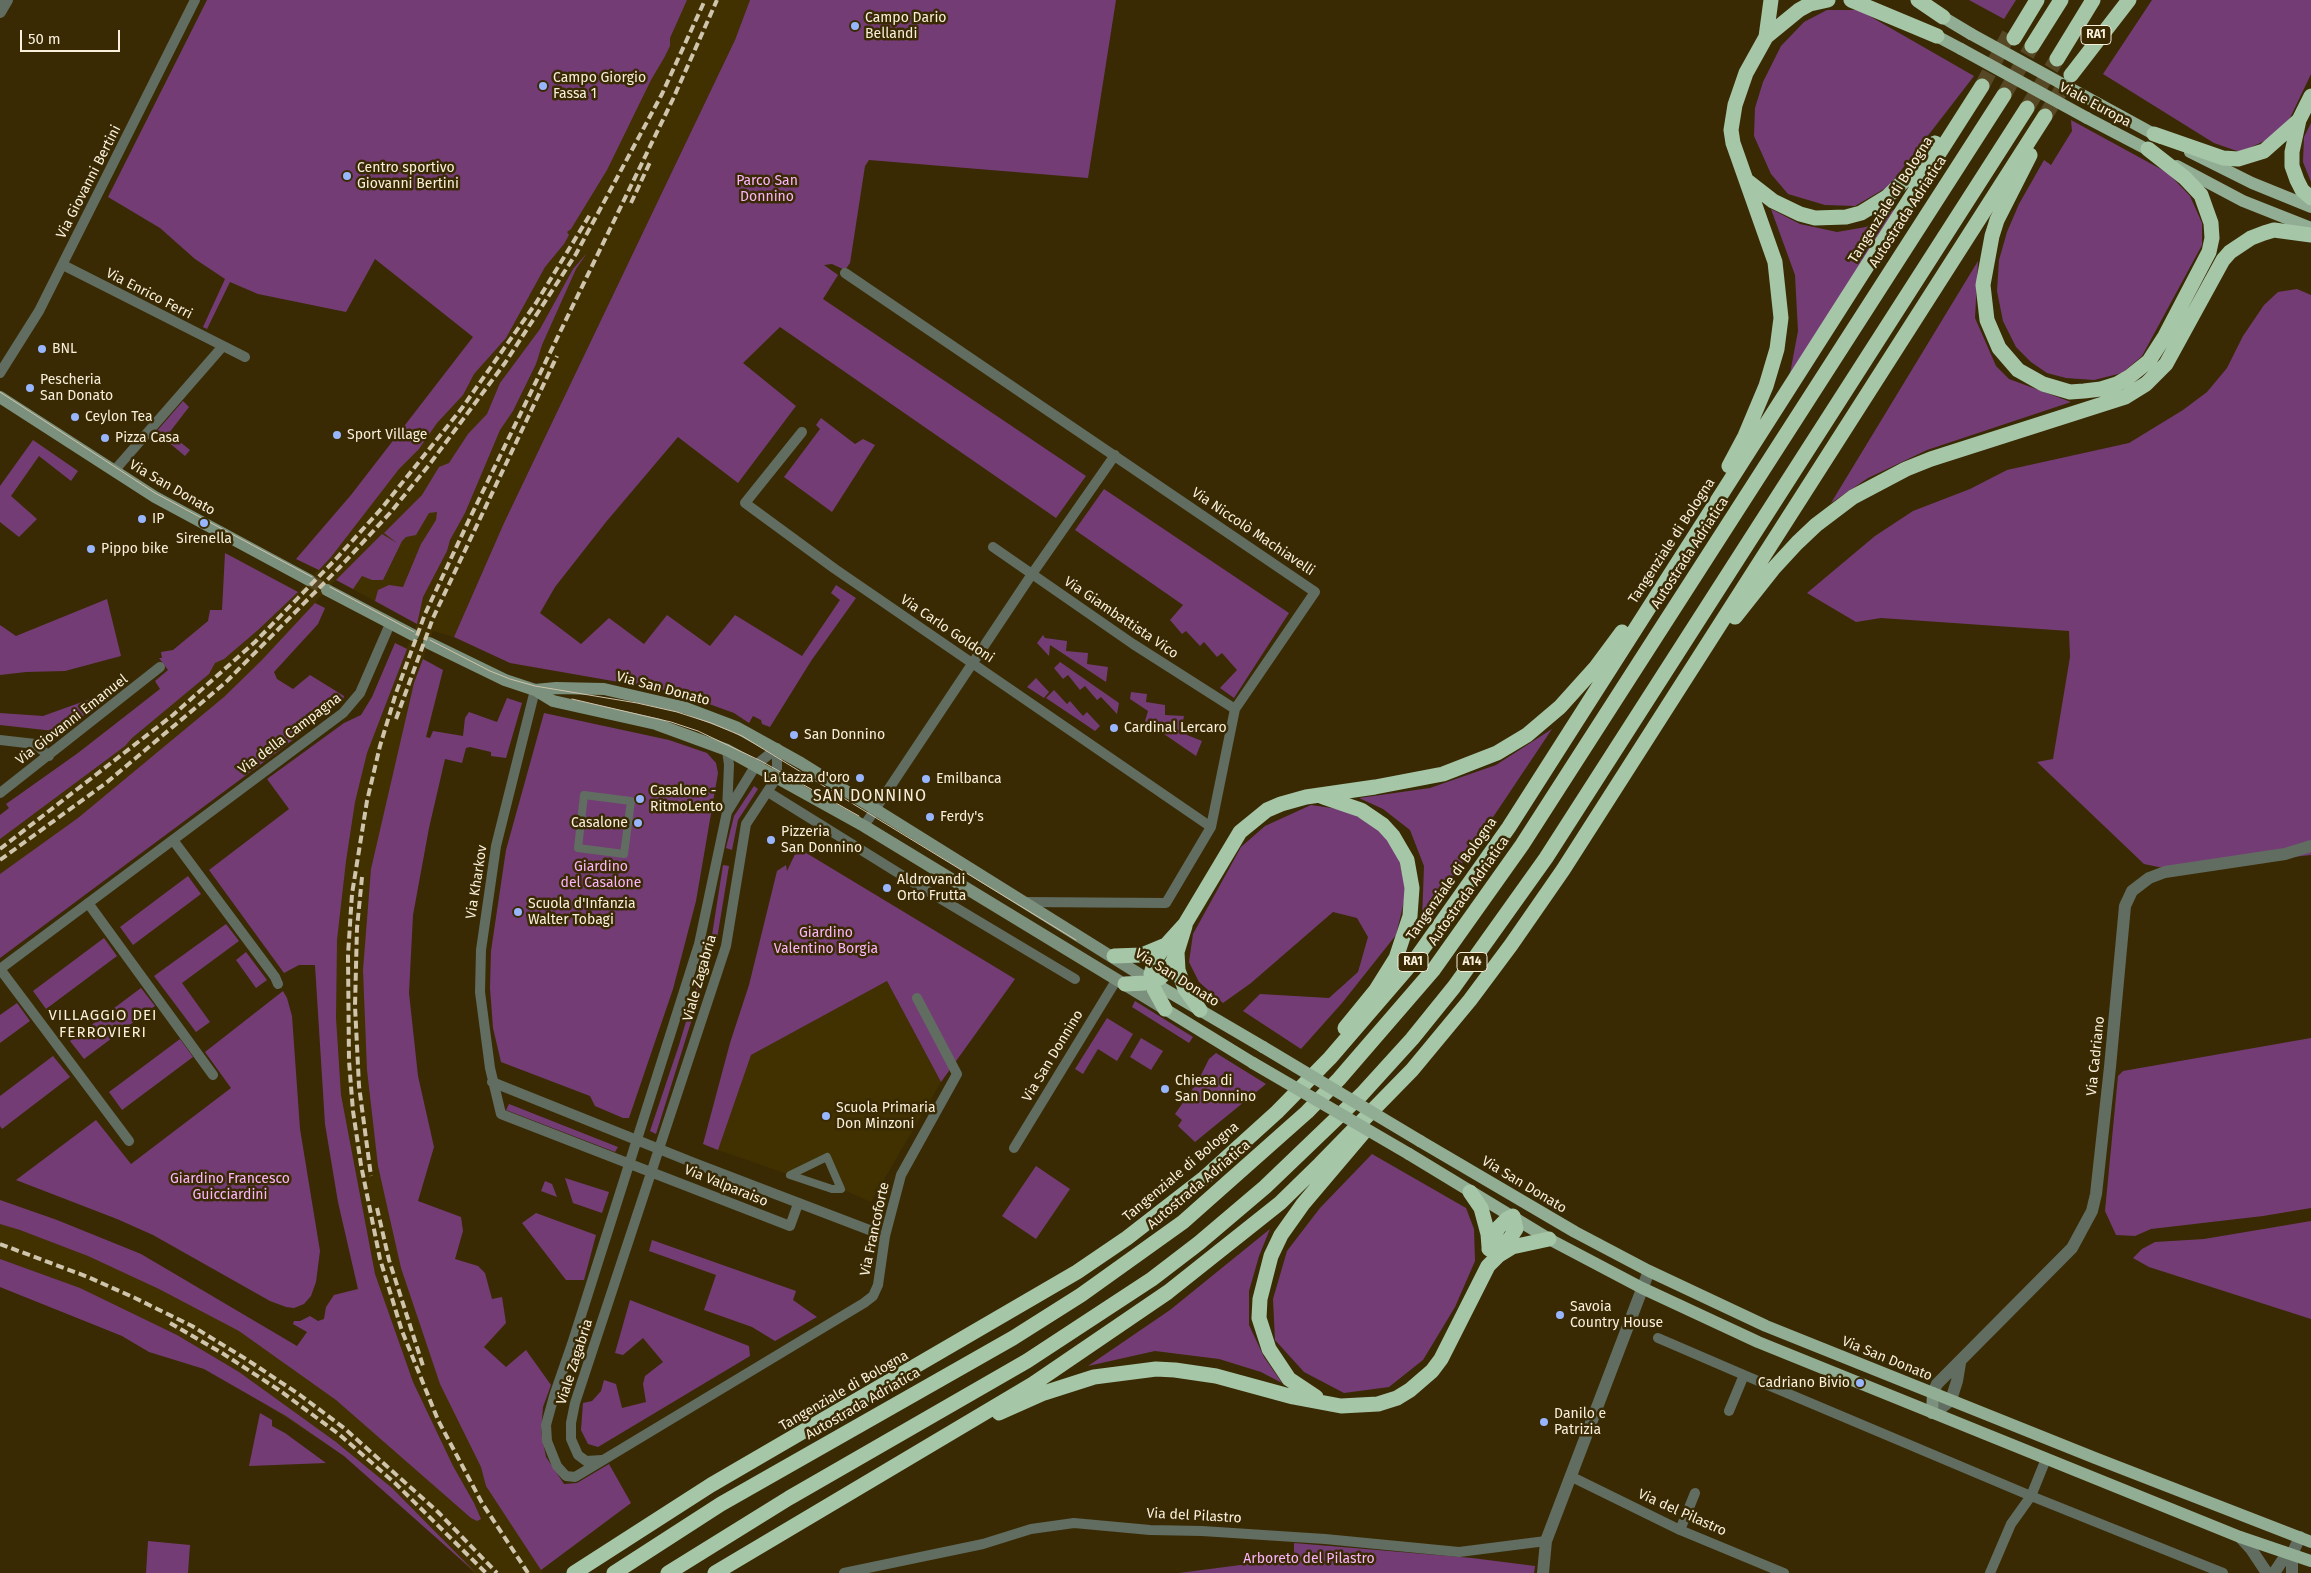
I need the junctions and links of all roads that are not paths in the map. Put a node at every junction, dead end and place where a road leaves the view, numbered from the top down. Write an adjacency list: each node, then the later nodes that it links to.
1 (7, 0): 15 (street)
2 (195, 0): 32 (street, Via Giovanni Bertini)
3 (1771, 0): 18 (highway)
4 (1828, 0): 18 (highway)
5 (1851, 0): 17 (highway)
6 (1869, 0): 17 (main road, Viale Europa)
7 (1912, 0): 16 (main road, Viale Europa)
8 (1918, 0): 16 (highway)
9 (2026, 0): 10 (highway)
10 (2037, 0)
11 (2061, 0): 19 (highway)
12 (2093, 0): 20 (highway)
13 (2119, 0): 14 (highway, RA1)
14 (2129, 0)
15 (0, 12)
16 (1943, 17): 25 (main road, Viale Europa, bridge)
17 (1937, 36): 26 (main road, Viale Europa, bridge)
18 (1766, 37): 27 (highway)
19 (2032, 46)
20 (2057, 60)
21 (2004, 95): 123 (highway, Autostrada Adriatica / A14)
22 (2311, 96): 24 (highway)
23 (2027, 108): 124 (highway, A14)
24 (2299, 120): 25 (highway); 28 (highway)
25 (2154, 134): 29 (main road, Viale Europa)
26 (2148, 149): 30 (main road, Viale Europa); 52 (highway)
27 (1746, 180): 42 (highway); 42 (highway, Tangenziale di Bologna / RA1)
28 (2311, 198)
29 (2311, 207)
30 (2311, 228)
31 (2311, 235): 52 (highway)
32 (63, 265): 34 (street, Via Enrico Ferri); 36 (street, Via Giovanni Bertini)
33 (845, 273): 39 (street, Via Niccolò Machiavelli)
34 (223, 346): 35 (street, Via Enrico Ferri); 40 (street)
35 (245, 356)
36 (0, 374)
37 (0, 397): 40 (main road, Via San Donato)
38 (802, 432): 49 (street, Via Carlo Goldoni)
39 (1115, 454): 43 (street); 53 (street, Via Niccolò Machiavelli)
40 (114, 471): 44 (main road, Via San Donato)
41 (993, 547): 43 (street, Via Giambattista Vico)
42 (1677, 562): 62 (highway); 85 (highway, Tangenziale di Bologna / RA1)
43 (1032, 574): 49 (street); 53 (street, Via Giambattista Vico)
44 (309, 580)
45 (327, 590): 46 (main road)
46 (390, 624): 47 (main road); 68 (street, Via della Campagna)
47 (412, 635)
48 (429, 643): 51 (main road, Via San Donato)
49 (973, 664): 64 (street); 67 (street, Via Carlo Goldoni)
50 (160, 667): 57 (street, Via Giovanni Emanuel)
51 (535, 690): 55 (main road, Via San Donato); 56 (main road, Via San Donato); 84 (street, Via Kharkov)
52 (1674, 698): 82 (highway)
53 (1235, 709): 67 (street, Via Niccolò Machiavelli)
54 (0, 740): 57 (street)
55 (776, 748): 58 (street); 59 (street); 64 (main road, Via San Donato)
56 (727, 750): 58 (main road, Via San Donato); 65 (street, Viale Zagabria)
57 (48, 756): 60 (street, Via Giovanni Emanuel)
58 (756, 765): 59 (main road, Via San Donato); 65 (street, Viale Zagabria)
59 (777, 777): 61 (street, Viale Zagabria); 66 (main road, Via San Donato)
60 (0, 792)
61 (768, 792): 75 (street); 89 (street, Viale Zagabria)
62 (1317, 795): 72 (highway); 85 (highway)
63 (631, 801): 63 (street)
64 (875, 809): 66 (street); 70 (main road, Via San Donato)
65 (727, 812): 86 (street, Viale Zagabria)
66 (864, 826): 76 (main road, Via San Donato)
67 (1212, 828): 70 (street, Via Niccolò Machiavelli)
68 (173, 840): 71 (street, Via della Campagna); 78 (street)
69 (2311, 846): 103 (street, Via Cadriano)
70 (1024, 902): 73 (main road, Via San Donato)
71 (88, 903): 74 (street, Via della Campagna); 83 (street)
72 (1172, 948): 73 (highway); 77 (highway); 81 (highway)
73 (1114, 956): 77 (main road, Via San Donato)
74 (0, 969): 87 (street, Via della Campagna)
75 (1075, 979)
76 (1121, 982): 77 (highway); 80 (main road, Via San Donato); 88 (street, Via San Donnino)
77 (1152, 982): 80 (highway); 81 (main road, Via San Donato)
78 (278, 984)
79 (917, 998): 97 (street, Via Francoforte)
80 (1165, 1009): 93 (main road, Via San Donato, bridge)
81 (1200, 1010): 94 (main road, Via San Donato, bridge)
82 (1412, 1070): 107 (highway); 110 (highway)
83 (213, 1075)
84 (492, 1082): 86 (street); 91 (street, Via Kharkov)
85 (1277, 1112): 122 (highway, Tangenziale di Bologna / RA1)
86 (638, 1140): 89 (street, Via Valparaiso); 91 (street, Viale Zagabria)
87 (129, 1141)
88 (1014, 1148)
89 (660, 1149): 92 (street, Viale Zagabria); 95 (street, Via Valparaiso)
90 (827, 1157): 90 (street)
91 (630, 1164): 92 (street, Via Valparaiso); 111 (street, Viale Zagabria)
92 (652, 1172): 95 (street, Via Valparaiso); 111 (street, Viale Zagabria)
93 (1470, 1192): 96 (main road, Via San Donato); 99 (highway)
94 (1521, 1201): 96 (main road); 100 (main road, Via San Donato)
95 (798, 1204): 97 (street, Via Valparaiso)
96 (1513, 1216): 98 (main road, Via San Donato); 99 (highway)
97 (885, 1236): 111 (street, Via Francoforte)
98 (1549, 1238): 99 (highway); 101 (main road, Via San Donato)
99 (1492, 1256): 107 (highway)
100 (1649, 1271): 101 (street); 105 (main road, Via San Donato)
101 (1642, 1288): 109 (main road, Via San Donato); 113 (street)
102 (1658, 1338): 104 (street)
103 (1960, 1363): 105 (street, Via Cadriano); 106 (street)
104 (1744, 1375): 108 (street); 115 (street)
105 (1932, 1393): 106 (main road, Via San Donato); 109 (main road)
106 (1951, 1400): 109 (street); 118 (main road, Via San Donato)
107 (1323, 1402): 110 (highway)
108 (1729, 1411)
109 (1934, 1413): 112 (main road, Via San Donato)
110 (921, 1449): 125 (highway)
111 (605, 1459)
112 (2046, 1459): 115 (street); 117 (main road, Via San Donato)
113 (1570, 1476): 116 (street, Via del Pilastro); 119 (street)
114 (1695, 1493): 116 (street)
115 (2031, 1496): 129 (street); 130 (street)
116 (1680, 1530): 128 (street, Via del Pilastro)
117 (2240, 1538): 120 (main road, Via San Donato); 131 (street)
118 (2305, 1540): 120 (street)
119 (1546, 1541): 126 (street, Via del Pilastro); 127 (street)
120 (2292, 1554): 121 (main road, Via San Donato); 132 (street); 133 (street)
121 (2311, 1561)
122 (574, 1573)
123 (614, 1573)
124 (668, 1573)
125 (715, 1573)
126 (844, 1573)
127 (1543, 1573)
128 (1784, 1573)
129 (1990, 1573)
130 (2223, 1573)
131 (2268, 1573)
132 (2274, 1573)
133 (2292, 1573)

